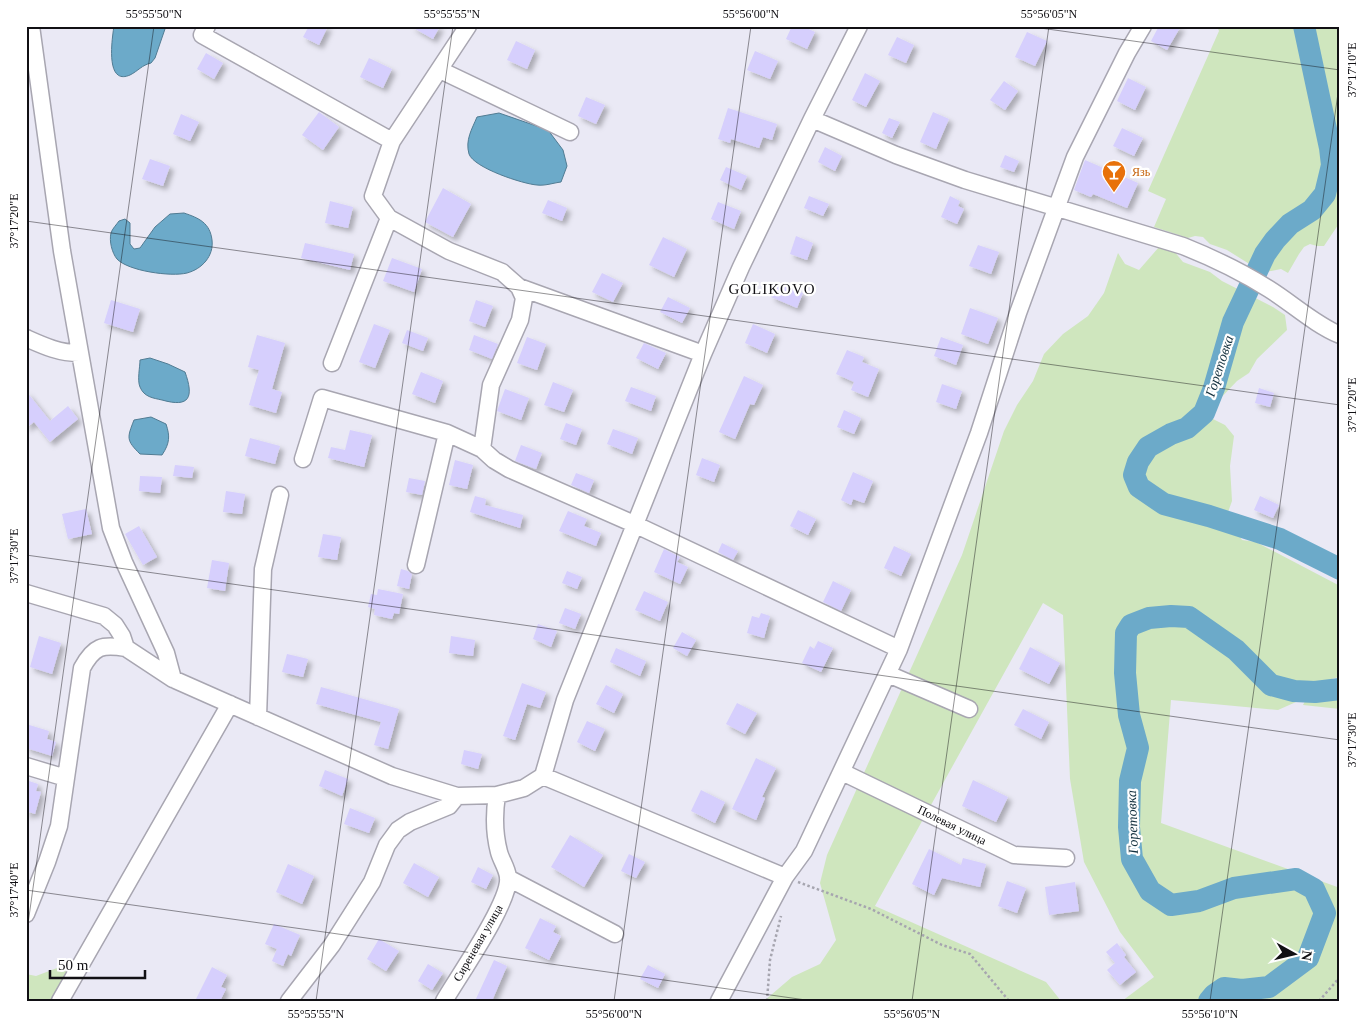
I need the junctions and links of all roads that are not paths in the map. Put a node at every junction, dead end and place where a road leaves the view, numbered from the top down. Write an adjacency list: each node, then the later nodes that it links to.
1 (31, 26): 15 (street)
2 (207, 26): 9 (street)
3 (468, 26): 6 (street)
4 (859, 26): 7 (street)
5 (1143, 26): 10 (street)
6 (440, 70): 8 (street); 9 (street)
7 (812, 119): 10 (street); 16 (street)
8 (570, 132)
9 (392, 141): 11 (street)
10 (1057, 209): 13 (street); 26 (street)
11 (389, 218): 12 (street); 17 (street)
12 (519, 287): 16 (street); 19 (street)
13 (1340, 335)
14 (26, 338): 15 (street)
15 (78, 353): 28 (street)
16 (703, 354): 22 (street)
17 (332, 363)
18 (447, 433): 19 (street); 20 (street); 23 (street)
19 (482, 449): 22 (street)
20 (303, 459)
21 (280, 495): 31 (street)
22 (634, 524): 26 (street); 34 (street)
23 (416, 565)
24 (26, 593): 25 (street)
25 (126, 648): 28 (street); 35 (street)
26 (899, 649): 27 (street)
27 (888, 674): 30 (street); 33 (street)
28 (173, 679): 29 (street)
29 (230, 704): 31 (street); 43 (street)
30 (969, 709)
31 (258, 717): 37 (street)
32 (26, 766): 35 (street)
33 (842, 772): 38 (street, Полевая улица); 39 (street)
34 (543, 776): 36 (street); 39 (street)
35 (66, 778): 41 (street)
36 (497, 795): 37 (street); 40 (street)
37 (457, 796): 44 (street)
38 (1066, 858)
39 (785, 877): 46 (street)
40 (508, 878): 42 (street); 45 (street, Сиреневая улица)
41 (26, 914)
42 (615, 934)
43 (60, 1001)
44 (289, 1001)
45 (444, 1001)
46 (719, 1001)

